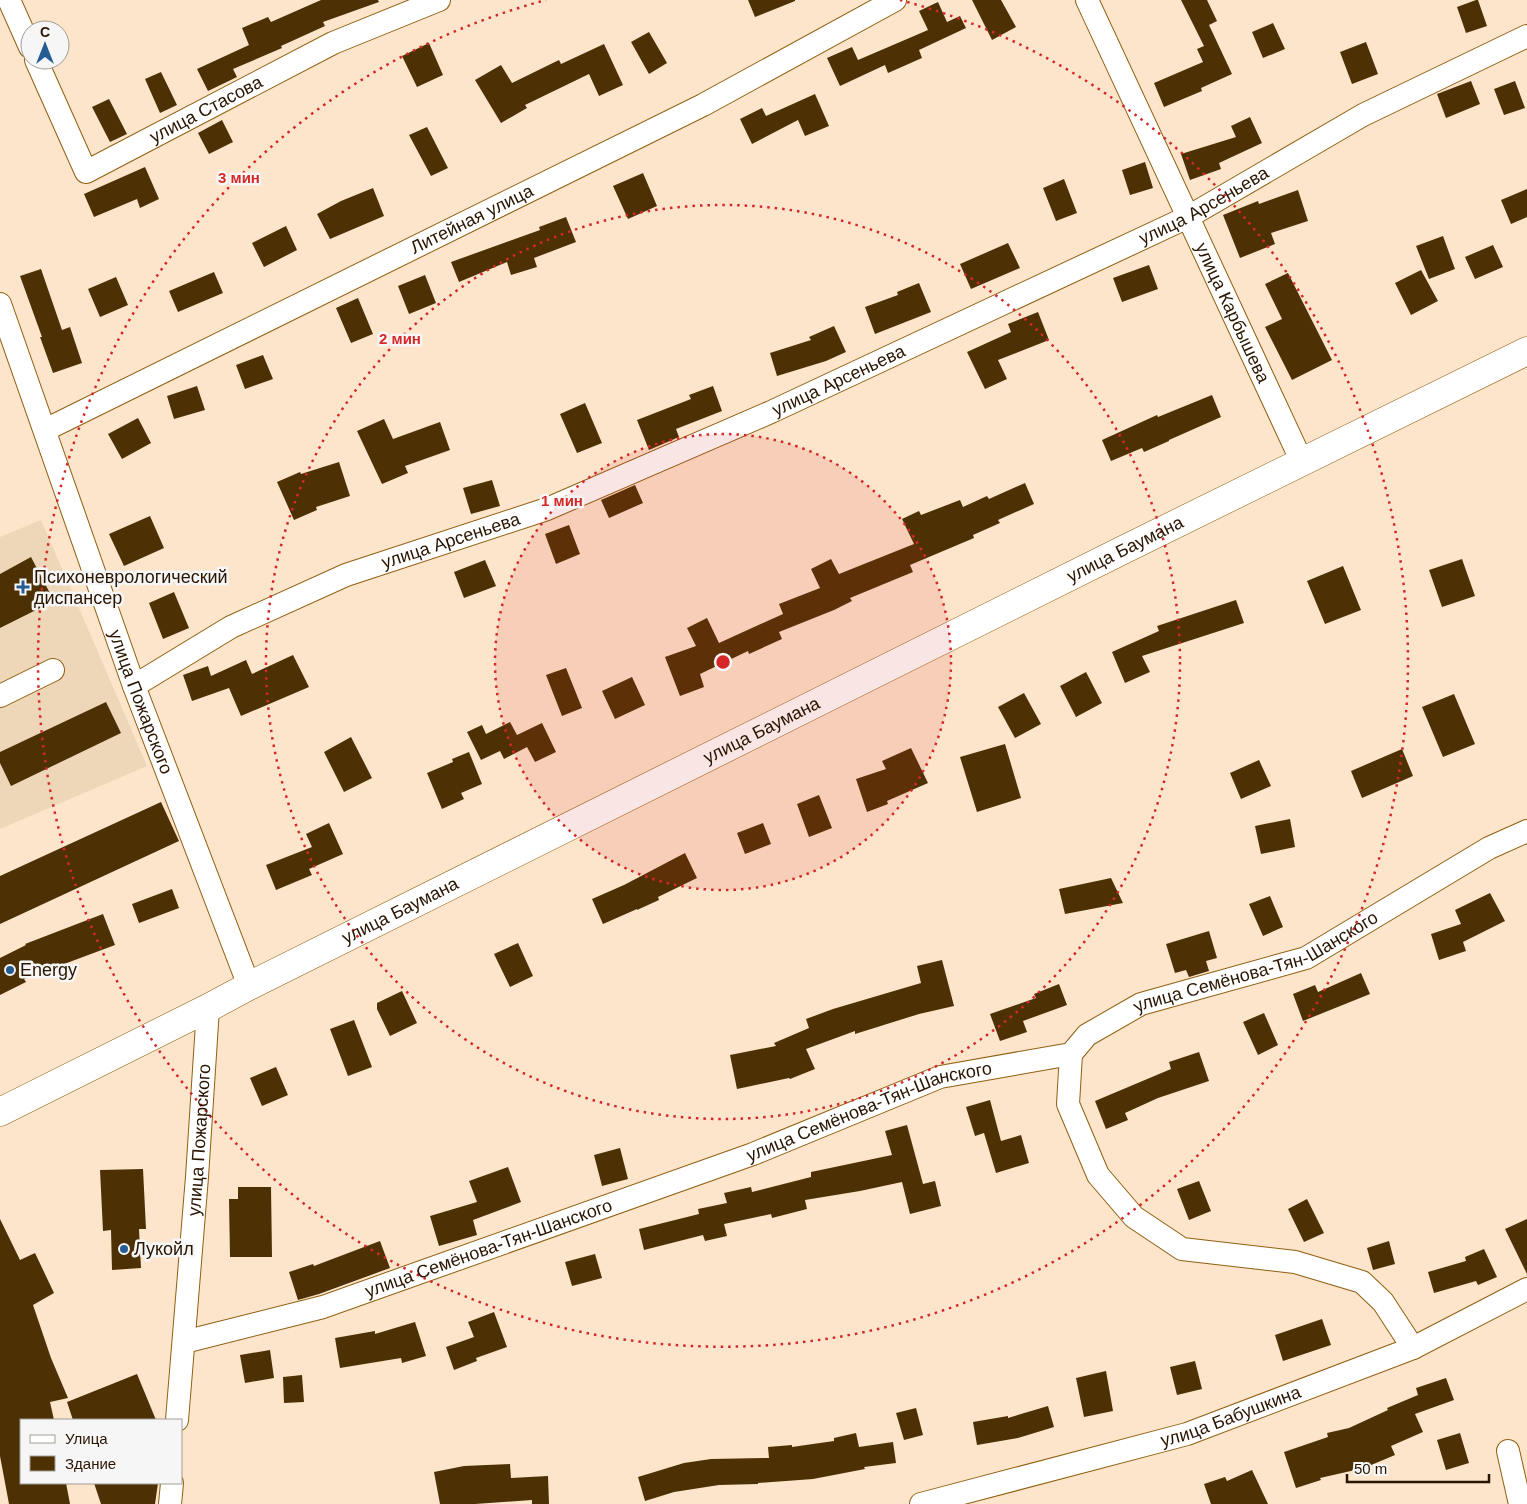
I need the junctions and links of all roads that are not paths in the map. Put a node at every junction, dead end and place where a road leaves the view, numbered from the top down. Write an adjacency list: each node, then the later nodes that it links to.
1 (9, 0): 5 (street)
2 (439, 0): 7 (street, улица Стасова)
3 (895, 0): 11 (street, Литейная улица)
4 (1087, 0): 8 (street, улица Карбышева)
5 (20, 25)
6 (1527, 36): 8 (street, улица Арсеньева)
7 (40, 70)
8 (1188, 217): 12 (street, улица Карбышева); 14 (street, улица Арсеньева)
9 (0, 304): 11 (street, улица Пожарского)
10 (1527, 351): 12 (main road, улица Баумана)
11 (45, 430): 14 (street, улица Пожарского)
12 (1302, 462): 17 (main road, улица Баумана)
13 (53, 670): 15 (street)
14 (134, 686): 17 (street, улица Пожарского)
15 (0, 696)
16 (1527, 830): 19 (street, улица Семёнова-Тян-Шанского)
17 (249, 986): 18 (main road, улица Баумана)
18 (208, 1008): 20 (main road, улица Баумана); 22 (street, улица Пожарского)
19 (1071, 1054): 22 (street, улица Семёнова-Тян-Шанского); 23 (street)
20 (0, 1112)
21 (1527, 1289): 23 (street, улица Бабушкина)
22 (184, 1342): 24 (street, улица Пожарского)
23 (1413, 1348): 28 (street, улица Бабушкина)
24 (177, 1419)
25 (1508, 1452): 29 (street)
26 (172, 1484): 27 (street)
27 (170, 1504)
28 (921, 1504)
29 (1520, 1504)

